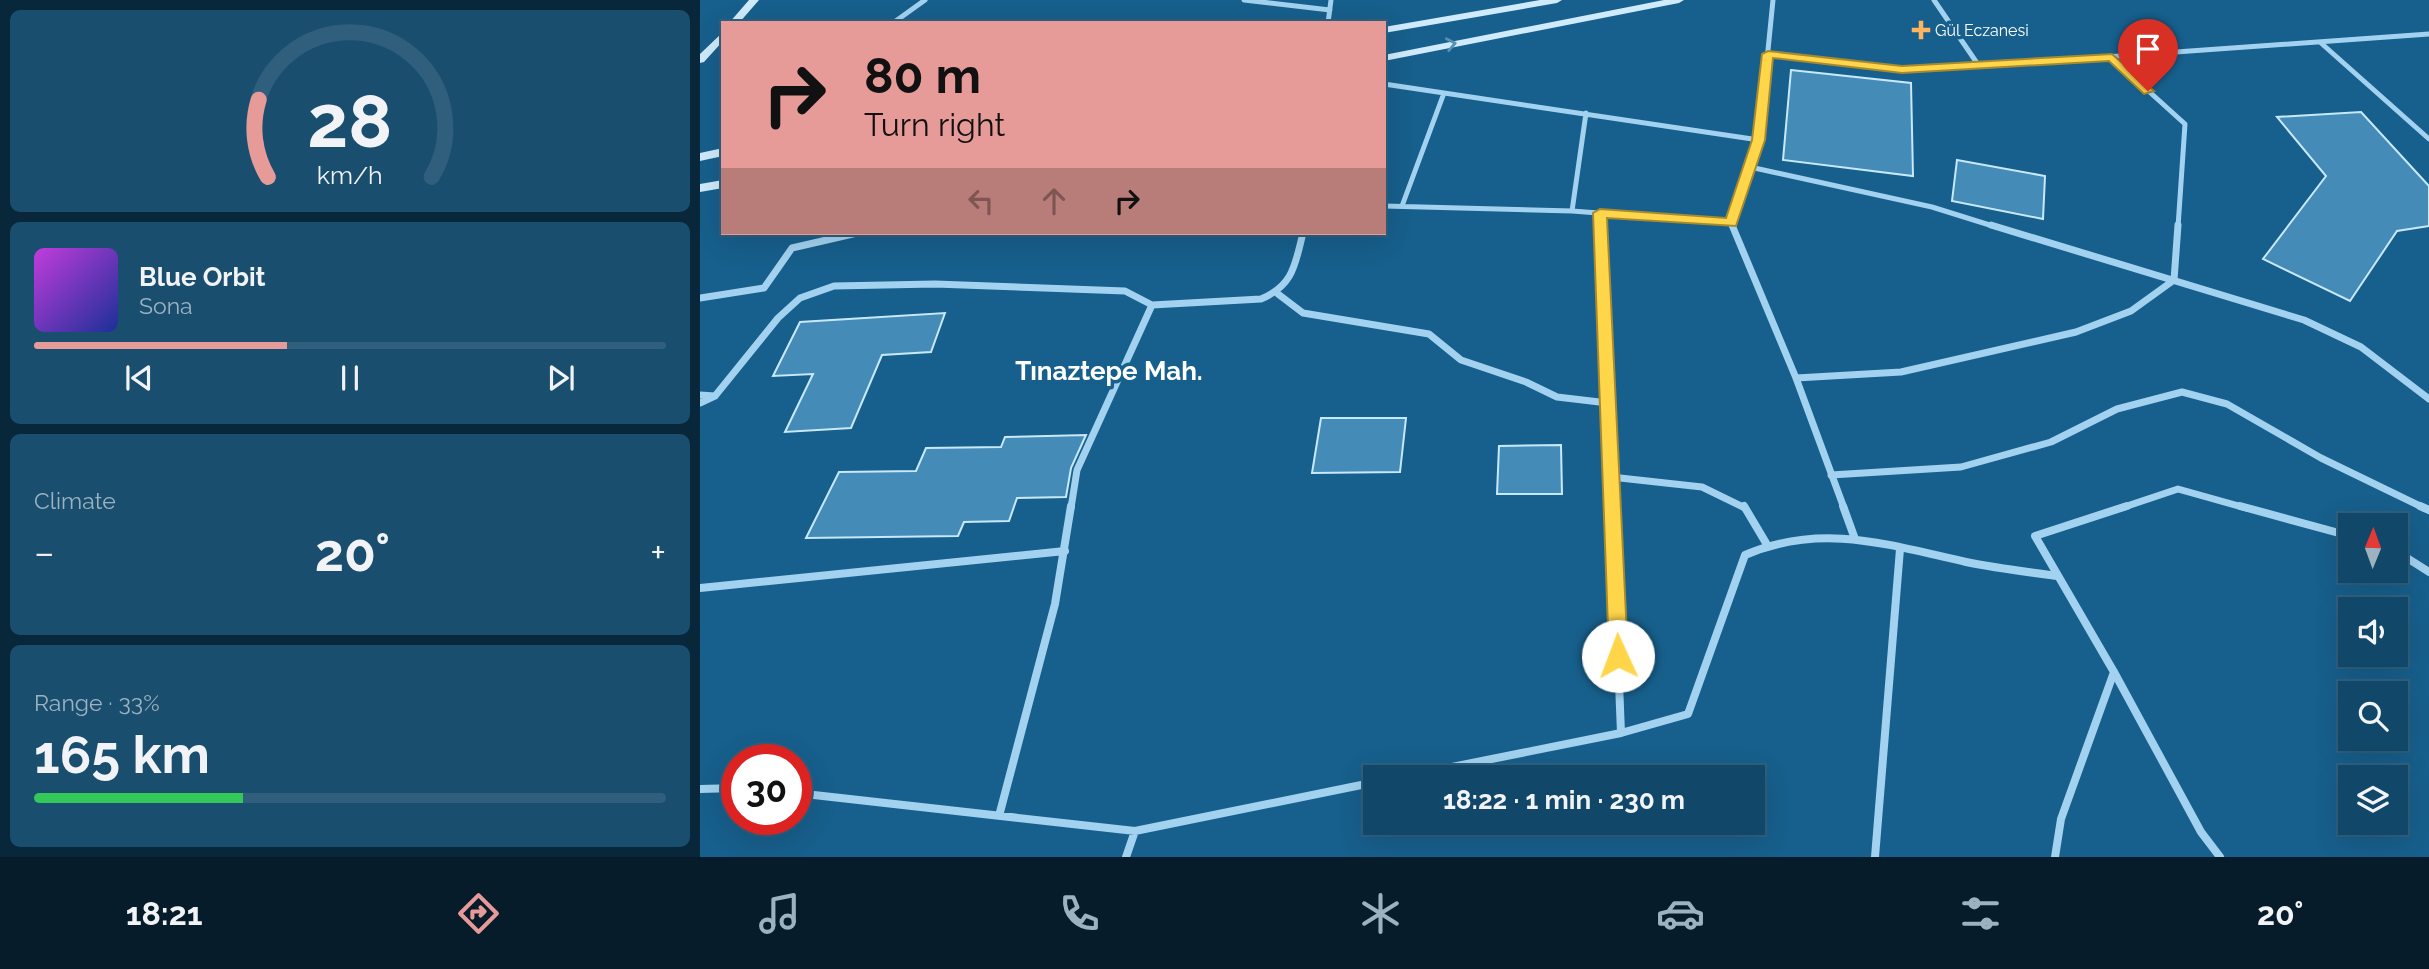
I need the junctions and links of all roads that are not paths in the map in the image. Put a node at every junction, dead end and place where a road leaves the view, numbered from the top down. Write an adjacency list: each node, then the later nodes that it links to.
1 (754, 0): 10 (main road)
2 (925, 0): 11 (street)
3 (1244, 0): 9 (street)
4 (1331, 0): 9 (street)
5 (1557, 0): 13 (main road)
6 (1679, 0): 18 (main road, one-way to 6)
7 (1773, 0): 17 (street)
8 (1934, 0): 21 (street)
9 (1330, 10): 12 (street)
10 (736, 21)
11 (896, 21)
12 (1328, 21)
13 (1386, 30)
14 (2429, 34): 16 (street)
15 (721, 37): 20 (main road)
16 (2321, 43): 19 (street); 25 (street)
17 (1768, 54): 21 (street); 26 (street)
18 (1386, 58)
19 (2112, 58): 21 (street); 39 (street)
20 (700, 60)
21 (1979, 66)
22 (1386, 84): 23 (street)
23 (1444, 93): 24 (street); 33 (street)
24 (1586, 113): 26 (street); 34 (street)
25 (2429, 139)
26 (1759, 140): 29 (street)
27 (721, 152): 28 (main road)
28 (700, 157)
29 (1750, 167): 36 (street); 39 (street)
30 (721, 184): 31 (main road)
31 (700, 188)
32 (1386, 206): 33 (street)
33 (1402, 206): 34 (street)
34 (1572, 211): 35 (street)
35 (1600, 213): 36 (street); 48 (street)
36 (1731, 223): 43 (street)
37 (848, 235): 41 (street)
38 (1302, 235): 40 (street)
39 (2174, 280): 43 (street); 46 (street)
40 (1278, 294): 42 (street); 48 (street)
41 (700, 298)
42 (1152, 305): 45 (street); 56 (street)
43 (1796, 378): 49 (street)
44 (700, 395): 45 (street)
45 (715, 397): 47 (street)
46 (2429, 399)
47 (700, 403)
48 (1608, 403): 50 (street)
49 (1832, 475): 51 (street); 53 (street)
50 (1611, 477): 54 (street); 62 (street)
51 (2429, 510)
52 (2338, 533): 59 (street)
53 (1854, 539): 54 (street); 55 (street)
54 (1766, 543): 62 (street)
55 (1900, 549): 59 (street); 71 (street)
56 (1065, 551): 60 (street); 68 (street)
57 (2408, 559): 58 (street)
58 (2429, 572)
59 (2057, 576): 61 (street)
60 (700, 588)
61 (2114, 672): 72 (street); 73 (street)
62 (1621, 733): 63 (street)
63 (1462, 765)
64 (1363, 785): 69 (street)
65 (721, 788): 66 (street)
66 (700, 789)
67 (812, 795): 68 (street)
68 (999, 816): 69 (street)
69 (1135, 831): 70 (street)
70 (1126, 857)
71 (1875, 857)
72 (2055, 857)
73 (2220, 857)

